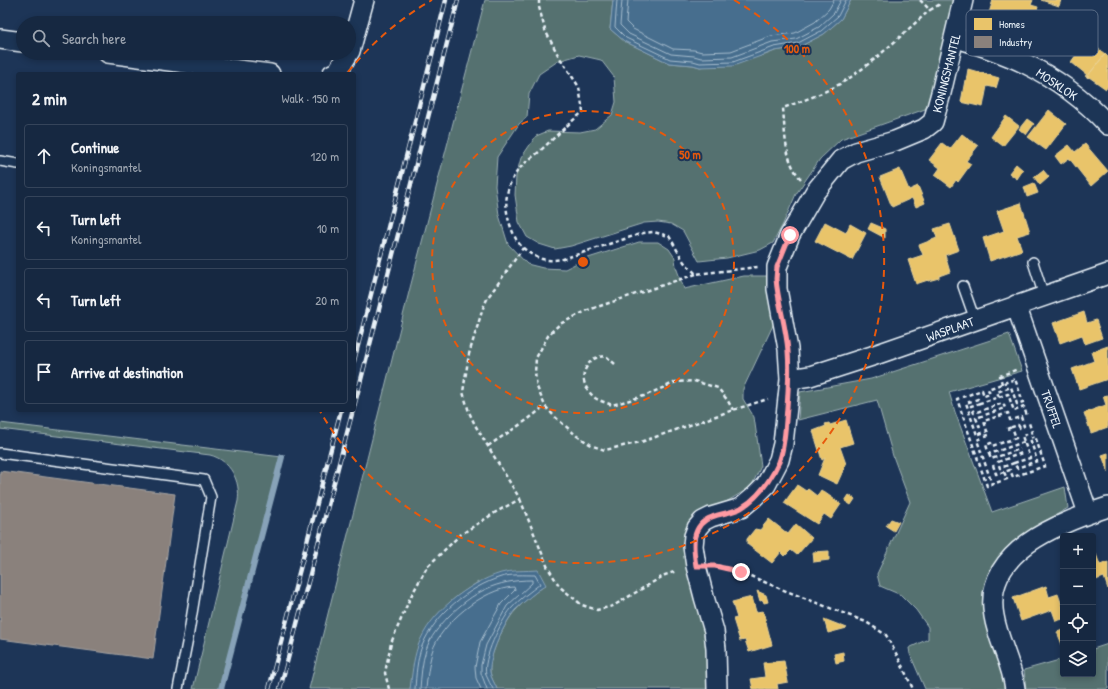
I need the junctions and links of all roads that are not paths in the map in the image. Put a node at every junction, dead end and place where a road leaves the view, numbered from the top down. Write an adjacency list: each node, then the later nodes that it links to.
1 (364, 0): 3 (street)
2 (963, 0): 4 (street, KONINGSMANTEL)
3 (356, 29)
4 (955, 37): 7 (street, MOSKLOK); 23 (street, KONINGSMANTEL)
5 (0, 39): 6 (street)
6 (16, 41)
7 (966, 41)
8 (1008, 56): 14 (street, MOSKLOK)
9 (151, 60): 11 (street)
10 (344, 60): 13 (street)
11 (212, 70): 12 (street)
12 (241, 72)
13 (337, 72)
14 (1108, 125)
15 (0, 161): 16 (lane)
16 (16, 164)
17 (1033, 262): 20 (lane)
18 (1108, 274): 20 (street, WASPLAAT)
19 (963, 286): 22 (lane)
20 (1044, 296): 21 (street, WASPLAAT)
21 (1016, 305): 22 (street, WASPLAAT); 26 (street, TRUFFEL)
22 (975, 320): 23 (street, WASPLAAT)
23 (789, 386): 28 (street, KONINGSMANTEL)
24 (0, 453): 27 (lane)
25 (1108, 507): 26 (street)
26 (1088, 513): 29 (street)
27 (178, 689)
28 (718, 689)
29 (1015, 689)

